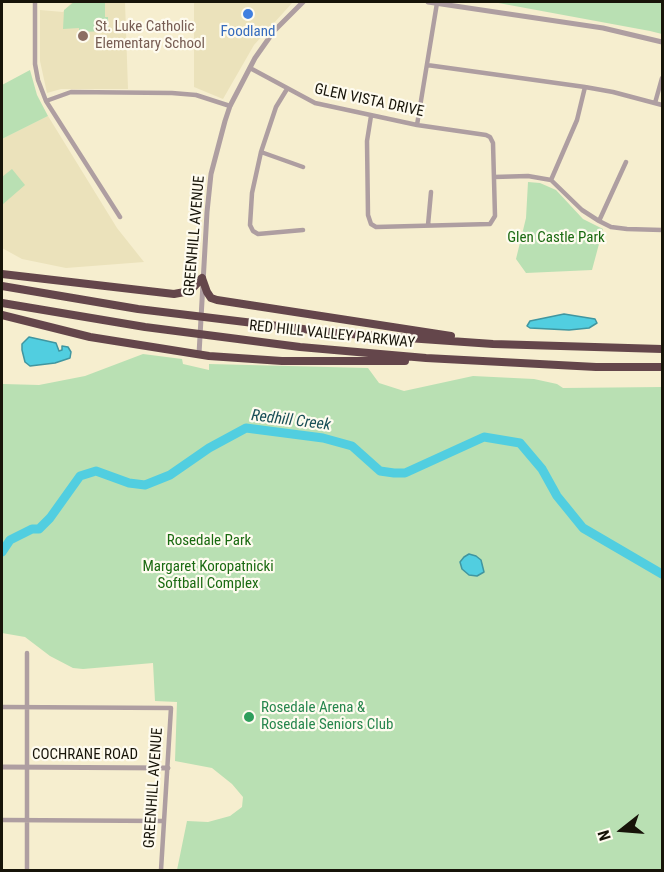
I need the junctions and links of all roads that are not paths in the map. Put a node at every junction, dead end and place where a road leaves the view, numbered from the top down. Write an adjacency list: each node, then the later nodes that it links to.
1 (35, 2): 11 (street)
2 (303, 2): 7 (street, GREENHILL AVENUE)
3 (428, 2): 4 (street)
4 (437, 3): 5 (street); 6 (street)
5 (663, 42)
6 (427, 65): 9 (street); 16 (street)
7 (250, 68): 10 (street, GLEN VISTA DRIVE); 14 (street, GREENHILL AVENUE)
8 (663, 78): 12 (street)
9 (585, 87): 12 (street); 21 (street)
10 (287, 89): 15 (street, GLEN VISTA DRIVE); 17 (street)
11 (46, 101): 14 (street); 23 (street)
12 (655, 103): 13 (street)
13 (663, 105)
14 (230, 106): 29 (street, GREENHILL AVENUE)
15 (371, 116): 16 (street, GLEN VISTA DRIVE); 25 (street)
16 (417, 125): 20 (street, GLEN VISTA DRIVE)
17 (261, 152): 19 (street); 26 (street)
18 (626, 162): 24 (street)
19 (303, 167)
20 (494, 177): 21 (street); 25 (street)
21 (551, 180): 24 (street)
22 (431, 192): 25 (street)
23 (120, 217)
24 (599, 222): 27 (street)
25 (428, 225)
26 (303, 230)
27 (663, 230)
28 (2, 274): 29 (highway)
29 (202, 278): 33 (highway); 35 (street, GREENHILL AVENUE)
30 (2, 286): 33 (highway, RED HILL VALLEY PARKWAY)
31 (2, 303): 36 (highway, RED HILL VALLEY PARKWAY)
32 (2, 315): 35 (highway)
33 (493, 344): 34 (highway, RED HILL VALLEY PARKWAY)
34 (663, 349)
35 (199, 350): 36 (highway)
36 (426, 358): 37 (highway, RED HILL VALLEY PARKWAY)
37 (663, 367)
38 (27, 653): 40 (street)
39 (2, 707): 40 (street)
40 (27, 707): 42 (street); 43 (street, GREENHILL AVENUE)
41 (2, 767): 42 (street, COCHRANE ROAD)
42 (27, 767): 43 (street, COCHRANE ROAD); 45 (street)
43 (168, 768): 46 (street, GREENHILL AVENUE)
44 (2, 820): 45 (street)
45 (27, 820): 46 (street); 47 (street)
46 (164, 821): 48 (street, GREENHILL AVENUE)
47 (27, 870)
48 (161, 870)

